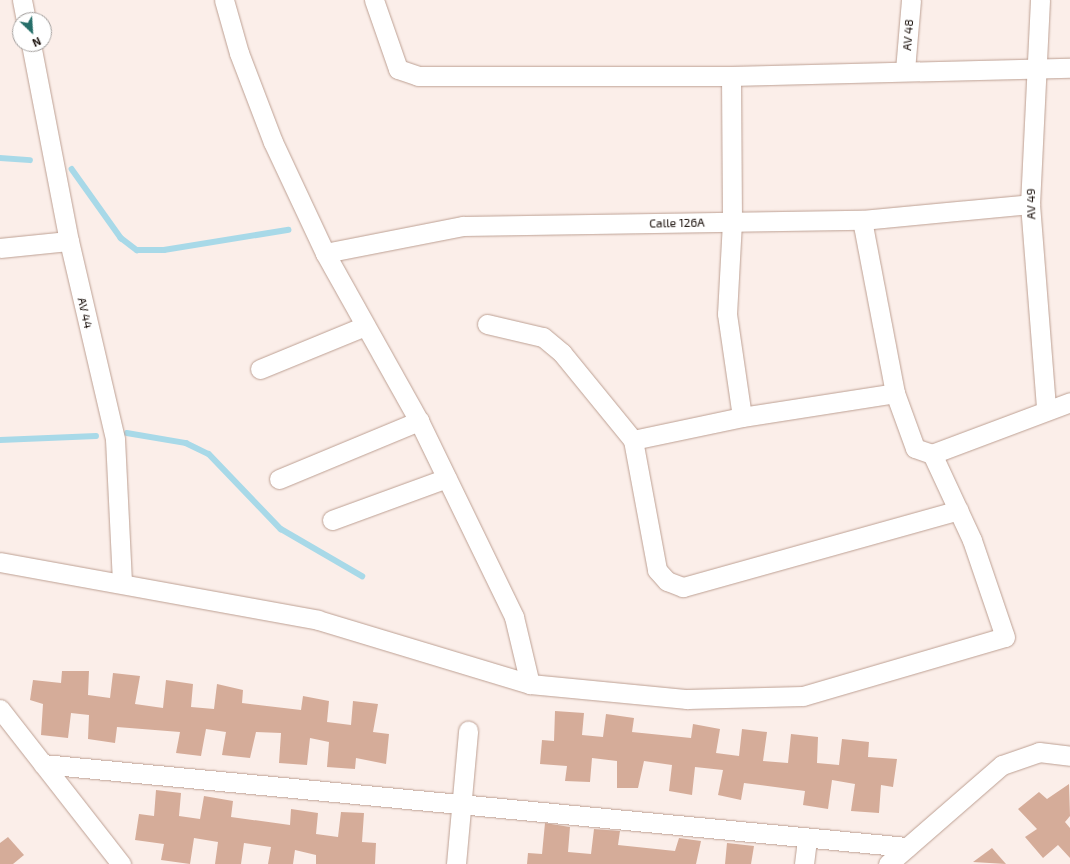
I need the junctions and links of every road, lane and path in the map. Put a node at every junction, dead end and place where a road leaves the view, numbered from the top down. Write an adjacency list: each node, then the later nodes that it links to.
1 (22, 0): 6 (street)
2 (224, 0): 17 (street)
3 (374, 0): 11 (street)
4 (911, 0): 9 (street, AV 48)
5 (1040, 0): 10 (street, AV 49)
6 (24, 12)
7 (33, 52): 15 (street, AV 44)
8 (1070, 68): 10 (street)
9 (905, 70): 10 (street); 11 (street)
10 (1035, 70): 12 (street, AV 49)
11 (731, 76): 14 (street)
12 (1030, 204): 13 (street, Calle 126A); 23 (street, AV 49)
13 (862, 220): 14 (street, Calle 126A); 21 (street)
14 (732, 222): 17 (street, Calle 126A); 24 (street)
15 (69, 241): 16 (street); 33 (street, AV 44)
16 (0, 248)
17 (325, 252): 19 (street)
18 (487, 324): 26 (street)
19 (365, 326): 20 (street); 25 (street)
20 (260, 369)
21 (895, 393): 24 (street); 27 (street)
22 (1070, 402): 23 (street)
23 (1046, 408): 27 (street)
24 (742, 417): 26 (street)
25 (419, 421): 28 (street); 29 (street)
26 (633, 440): 30 (street)
27 (932, 454): 30 (street)
28 (447, 478): 31 (street); 34 (street)
29 (279, 479)
30 (958, 510): 34 (street)
31 (332, 520)
32 (0, 562): 33 (street)
33 (122, 583): 34 (street)
34 (530, 684)
35 (0, 709): 38 (street)
36 (468, 731): 39 (street)
37 (1070, 756): 41 (street)
38 (43, 764): 39 (street); 42 (street)
39 (461, 804): 40 (street); 43 (street)
40 (807, 838): 41 (street); 44 (street)
41 (907, 848): 45 (street)
42 (120, 864)
43 (456, 864)
44 (804, 864)
45 (888, 864)

